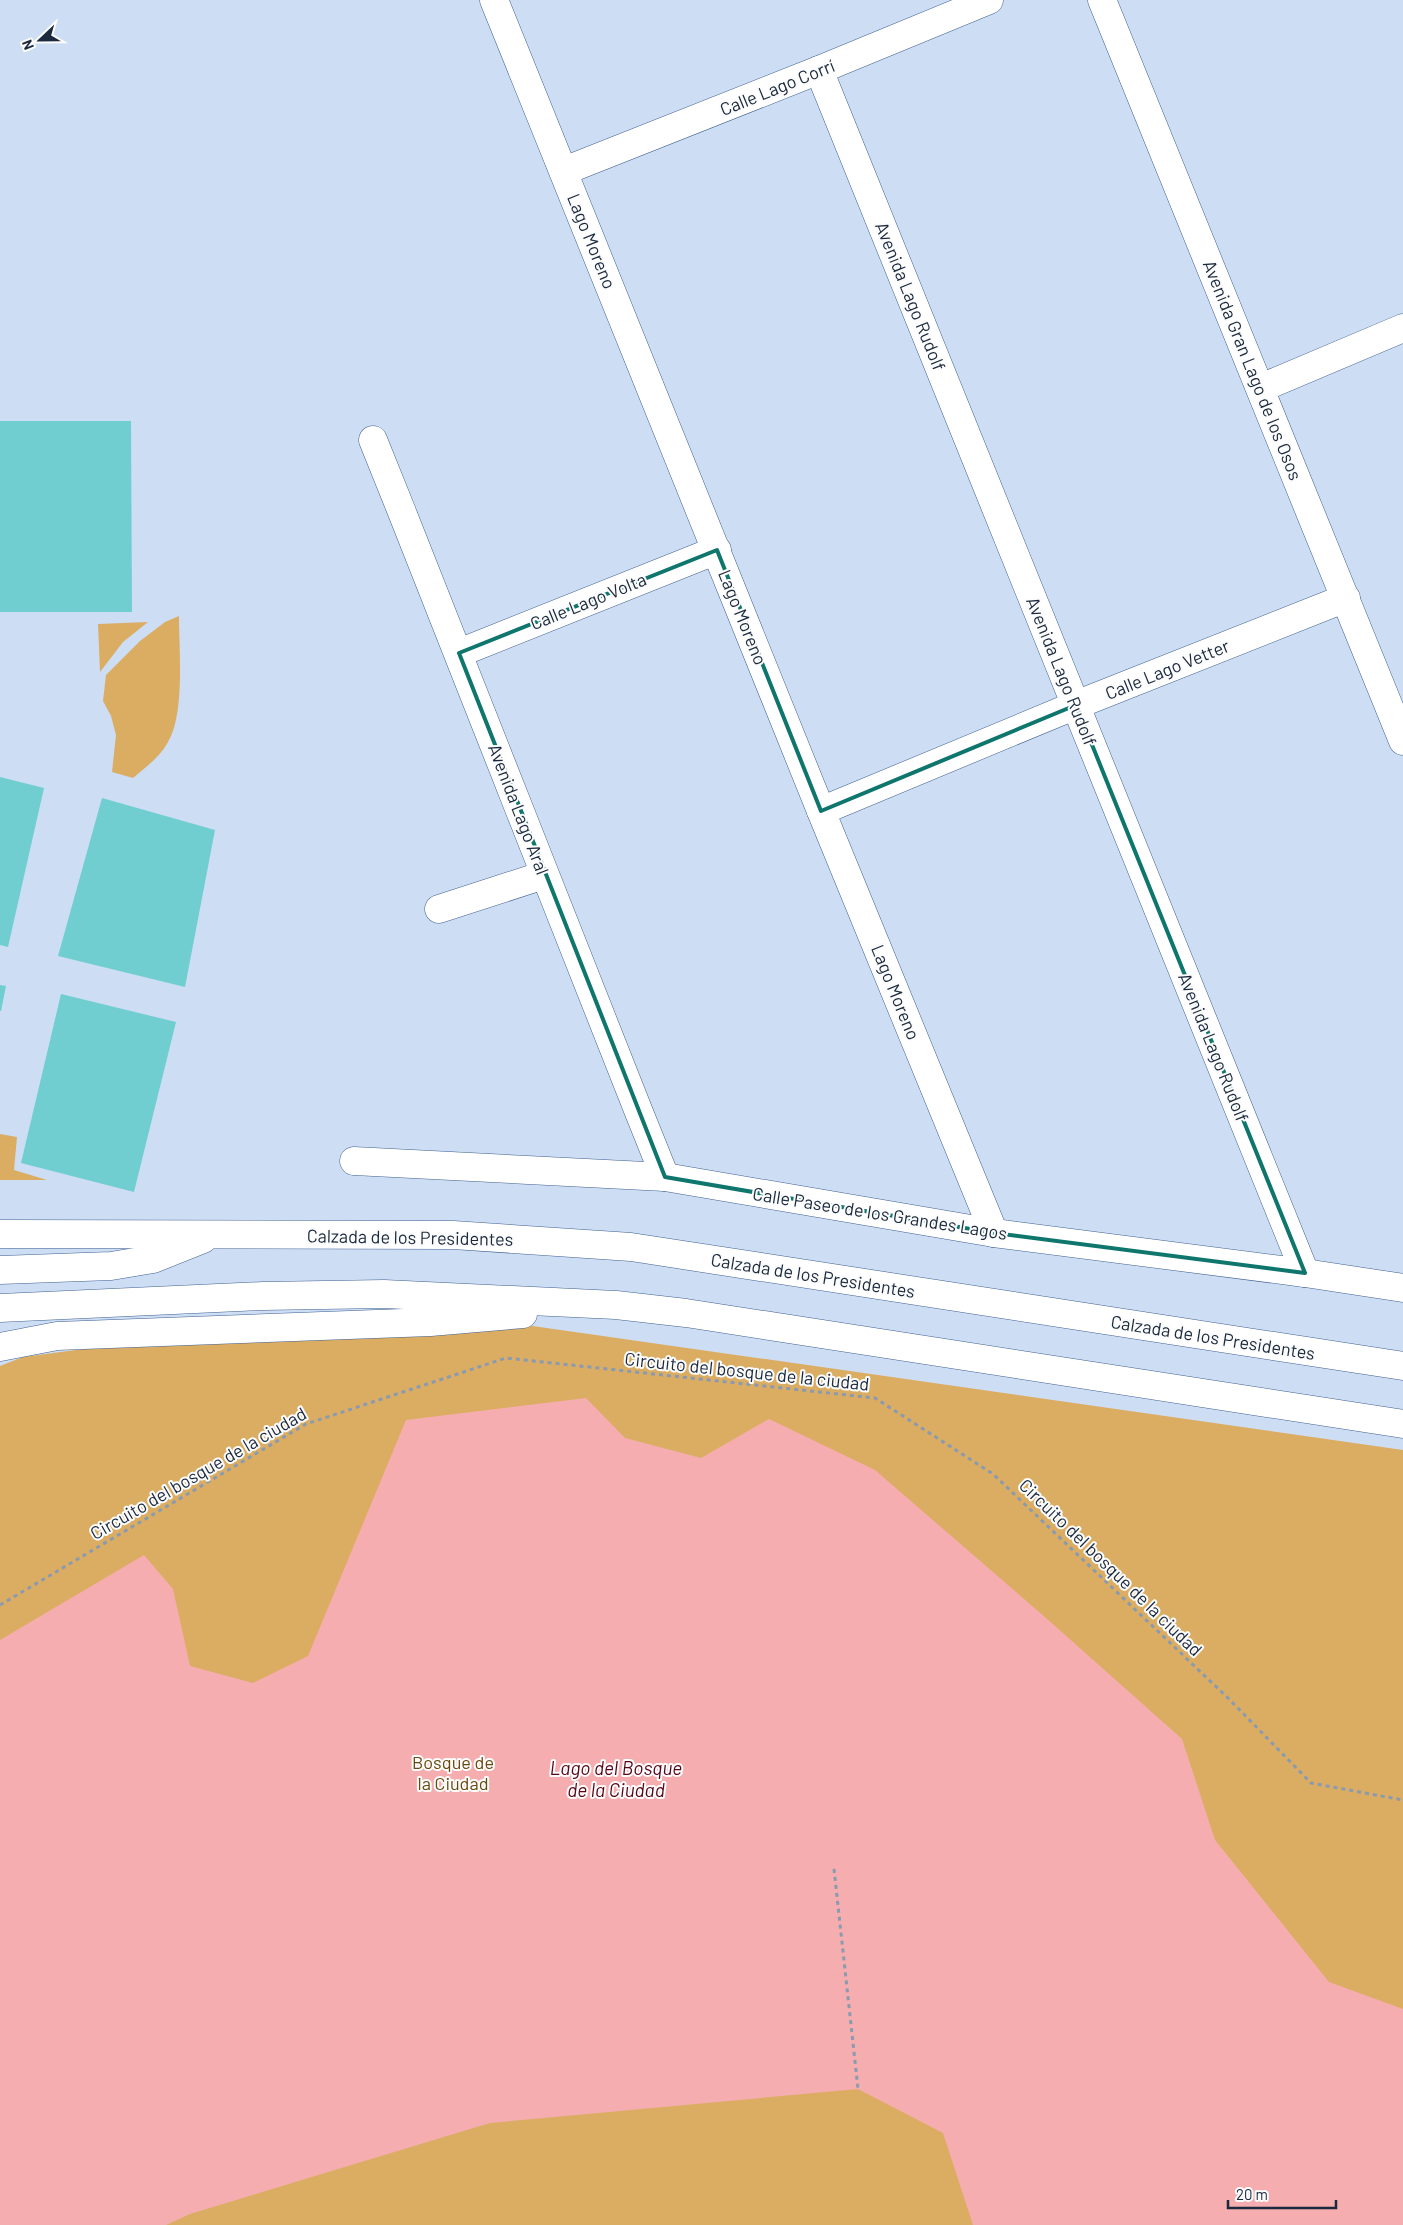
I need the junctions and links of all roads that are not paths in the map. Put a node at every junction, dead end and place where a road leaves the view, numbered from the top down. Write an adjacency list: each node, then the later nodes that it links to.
1 (494, 0): 5 (main road, Lago Moreno)
2 (989, 0): 4 (main road, Calle Lago Corrí)
3 (1102, 0): 7 (main road, Avenida Gran Lago de los Osos)
4 (820, 70): 5 (main road, Calle Lago Corrí); 12 (main road, Avenida Lago Rudolf)
5 (564, 172): 9 (main road, Lago Moreno)
6 (1403, 328): 7 (main road)
7 (1260, 388): 10 (main road, Avenida Gran Lago de los Osos)
8 (372, 440): 11 (main road, Avenida Lago Aral)
9 (717, 550): 11 (main road, Calle Lago Volta); 14 (main road, Lago Moreno)
10 (1346, 598): 12 (main road, Calle Lago Vetter); 13 (main road, Avenida Gran Lago de los Osos)
11 (459, 653): 15 (main road, Avenida Lago Aral)
12 (1076, 705): 14 (main road, Calle Lago Vetter); 23 (main road, Avenida Lago Rudolf)
13 (1403, 741)
14 (822, 811): 19 (main road, Lago Moreno)
15 (544, 875): 16 (main road); 18 (main road, Avenida Lago Aral)
16 (439, 909)
17 (354, 1161): 18 (main road, Calle Paseo de los Grandes Lagos)
18 (665, 1178): 19 (main road, Calle Paseo de los Grandes Lagos)
19 (994, 1233): 23 (main road, Calle Paseo de los Grandes Lagos)
20 (0, 1234): 21 (main road, Calzada de los Presidentes)
21 (218, 1234): 22 (main road); 28 (main road, Calzada de los Presidentes)
22 (0, 1270)
23 (1305, 1273): 24 (main road, Calle Paseo de los Grandes Lagos)
24 (1403, 1288)
25 (616, 1304): 26 (main road); 27 (main road); 29 (main road)
26 (0, 1308)
27 (0, 1347)
28 (1403, 1366)
29 (1403, 1424)

